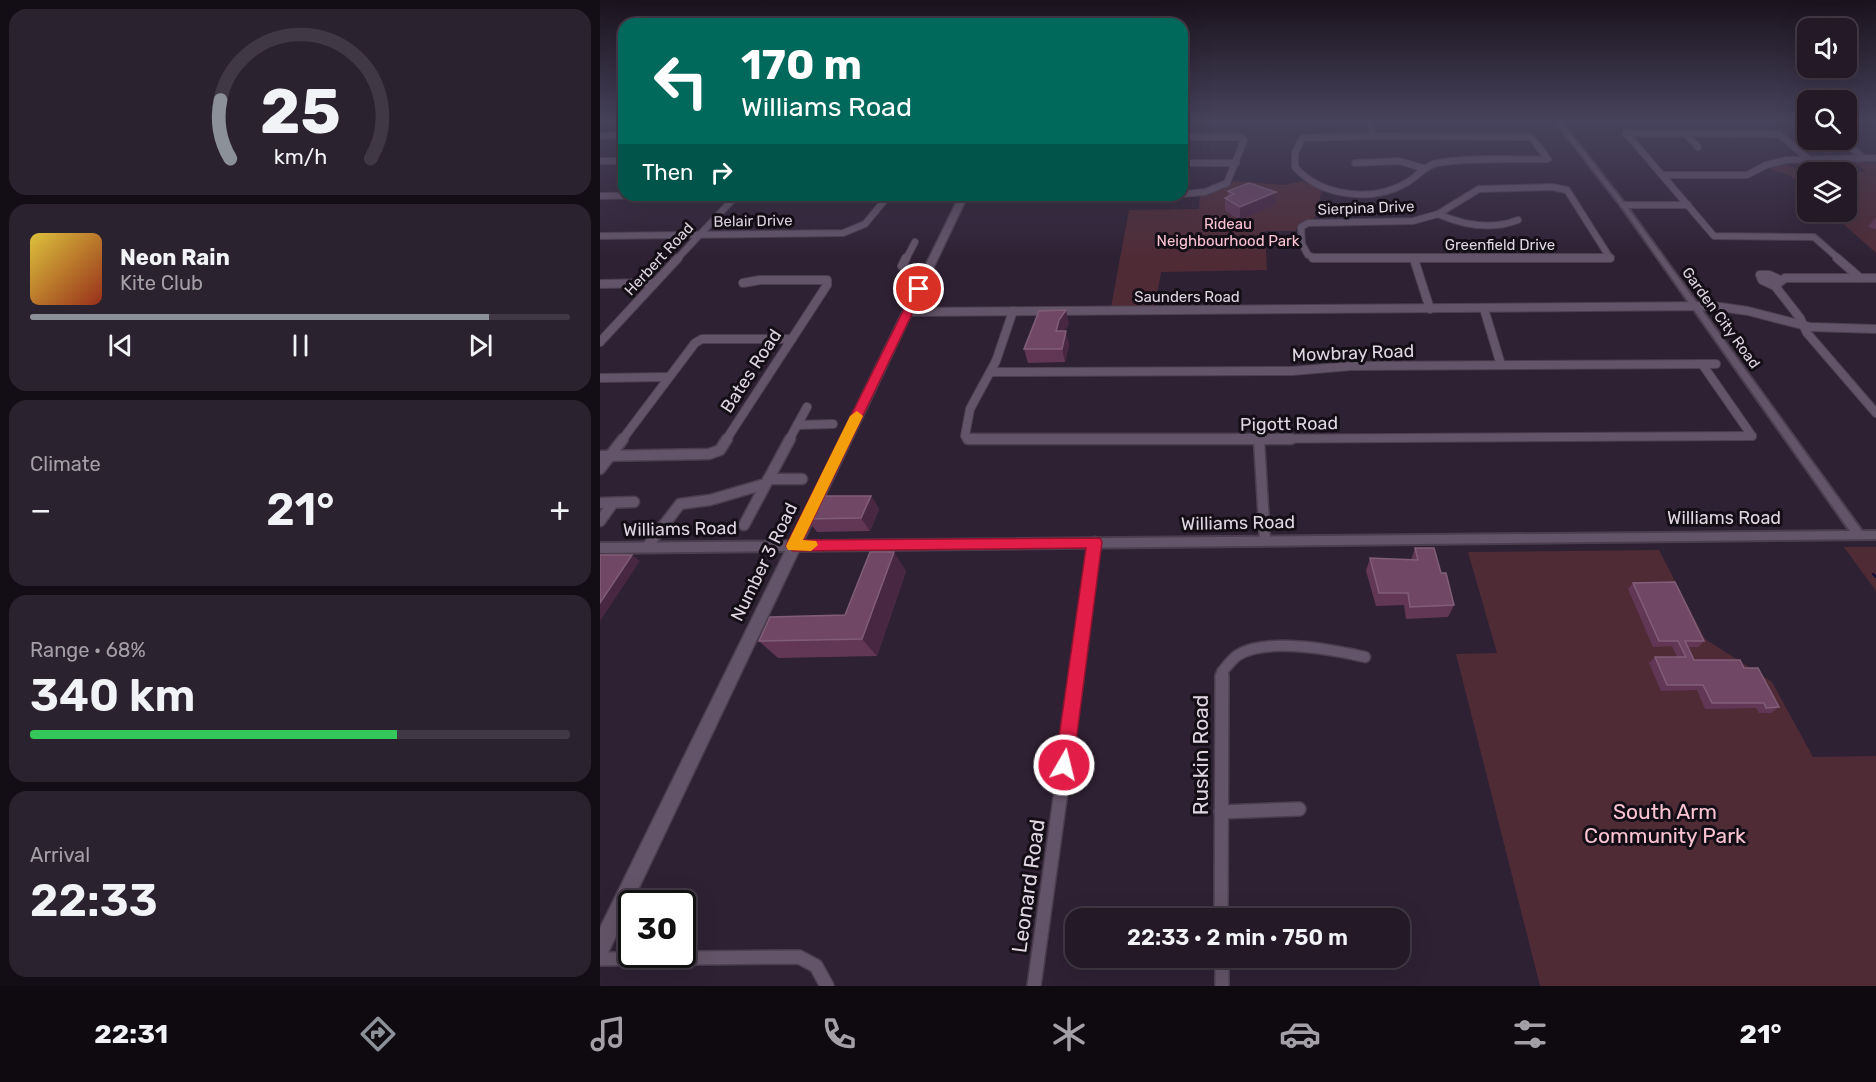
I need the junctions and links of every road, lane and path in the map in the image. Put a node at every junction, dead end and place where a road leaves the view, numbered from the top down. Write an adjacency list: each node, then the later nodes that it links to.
1 (1235, 166): 11 (street)
2 (1295, 166): 8 (street)
3 (1416, 166): 8 (street)
4 (1431, 166): 8 (street)
5 (1593, 166): 17 (street, Garden City Road)
6 (1654, 166): 9 (street)
7 (1767, 166): 9 (street)
8 (1423, 168)
9 (1662, 175): 18 (street)
10 (1564, 189): 19 (street, Sierpina Drive); 25 (street, Greenfield Drive)
11 (1188, 193)
12 (600, 196): 13 (street)
13 (618, 196)
14 (731, 201): 21 (street, Herbert Road)
15 (885, 201): 21 (street, Belair Drive)
16 (961, 201): 36 (main road, Number 3 Road)
17 (1623, 205): 18 (street); 32 (street, Garden City Road)
18 (1688, 205): 27 (street)
19 (1438, 214): 20 (street); 24 (street, Sierpina Drive)
20 (1518, 220)
21 (700, 235): 22 (street, Belair Drive); 31 (street, Herbert Road)
22 (600, 236)
23 (915, 242): 26 (street)
24 (1307, 257): 25 (street, Greenfield Drive)
25 (1413, 259): 33 (street)
26 (902, 266)
27 (1860, 278): 28 (street); 37 (street)
28 (1876, 278)
29 (743, 283): 39 (street, Bates Road)
30 (600, 284): 31 (street)
31 (654, 284): 40 (street, Herbert Road)
32 (1694, 306): 35 (street, Saunders Road); 37 (street, Saunders Road); 61 (street, Garden City Road)
33 (1430, 309): 34 (street, Saunders Road); 35 (street, Saunders Road)
34 (1012, 311): 36 (street, Saunders Road); 44 (street, Pigott Road)
35 (1482, 311): 43 (street)
36 (908, 312): 65 (main road, Number 3 Road)
37 (1803, 326): 38 (street, Saunders Road); 48 (street)
38 (1876, 329)
39 (792, 339): 45 (street); 52 (street, Bates Road)
40 (600, 342)
41 (1702, 364): 42 (street, Mowbray Road); 43 (street, Mowbray Road); 51 (street, Pigott Road)
42 (1716, 364)
43 (1501, 365): 44 (street, Mowbray Road)
44 (991, 372): 51 (street, Pigott Road)
45 (668, 377): 46 (street); 52 (street)
46 (600, 378)
47 (807, 407): 50 (street)
48 (1876, 413)
49 (833, 424): 50 (street)
50 (797, 425): 55 (street)
51 (1259, 441): 63 (street)
52 (605, 456): 53 (street)
53 (600, 469)
54 (802, 479): 55 (street)
55 (766, 481): 60 (street); 66 (street)
56 (634, 502): 58 (street)
57 (600, 503): 58 (street)
58 (614, 503): 59 (street)
59 (600, 521)
60 (744, 525)
61 (1858, 535): 62 (street, Williams Road); 63 (street, Williams Road)
62 (1876, 535)
63 (1265, 540): 64 (street, Williams Road)
64 (1095, 542): 65 (street, Williams Road); 76 (street, Leonard Road)
65 (793, 546): 66 (street, Williams Road); 72 (main road, Number 3 Road)
66 (647, 547): 67 (street, Williams Road)
67 (600, 548)
68 (1365, 657): 70 (street, Ruskin Road)
69 (1299, 809): 70 (street)
70 (1221, 812): 71 (street, Ruskin Road)
71 (1221, 908)
72 (600, 948)
73 (600, 959): 75 (street)
74 (1221, 968): 77 (street)
75 (827, 986)
76 (1034, 986)
77 (1222, 986)

